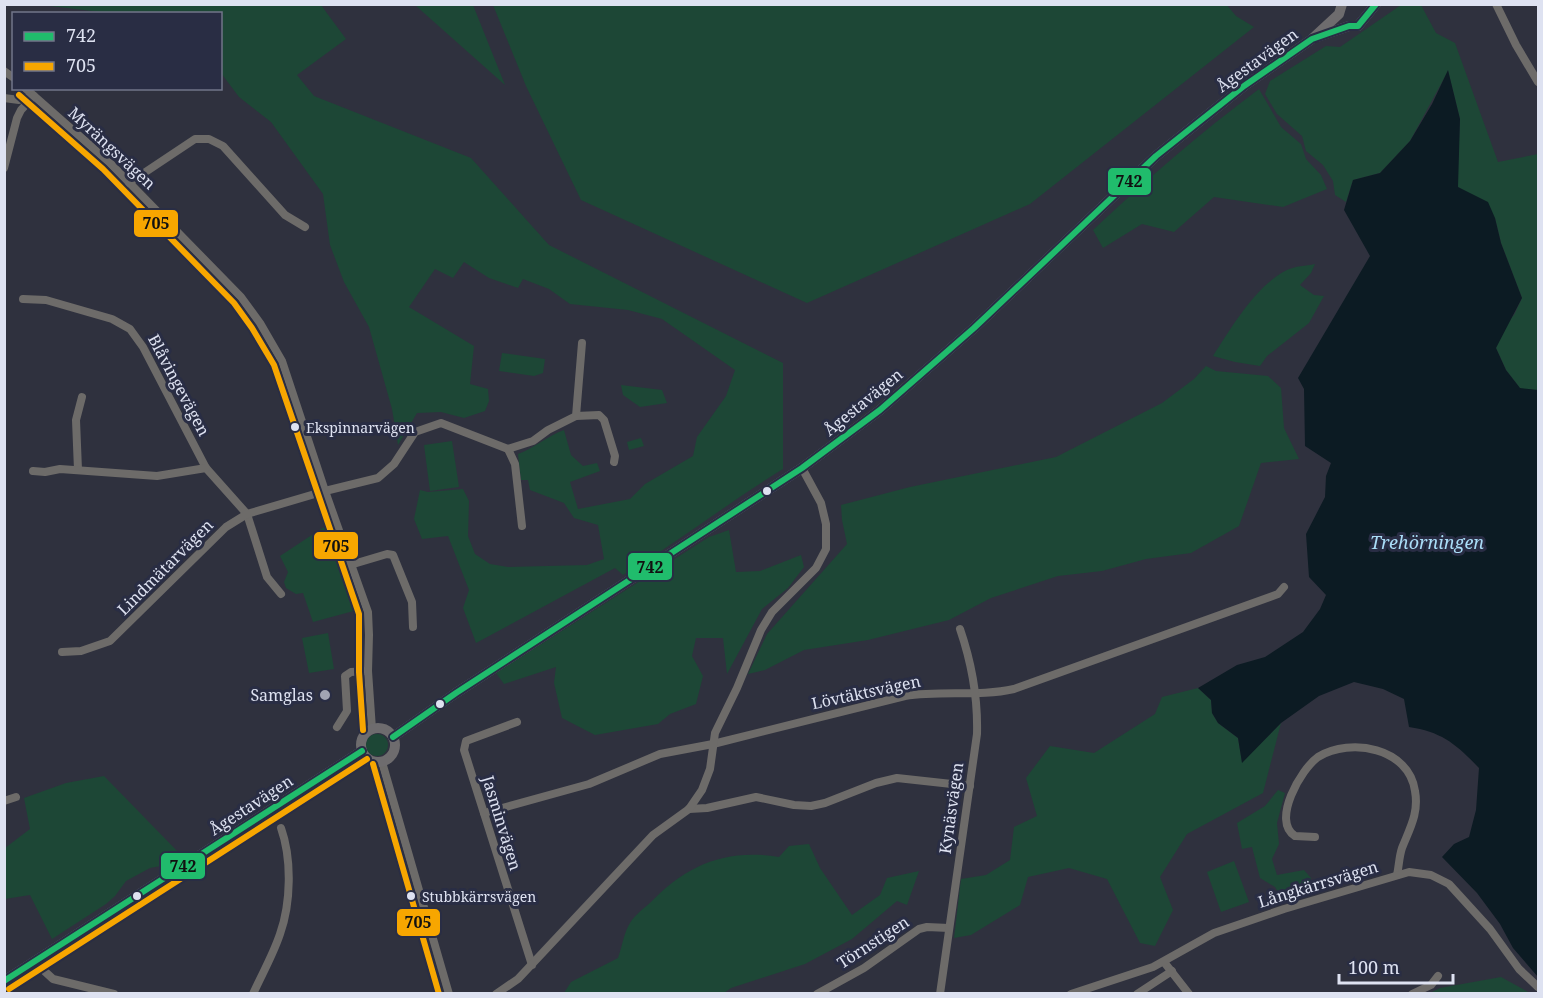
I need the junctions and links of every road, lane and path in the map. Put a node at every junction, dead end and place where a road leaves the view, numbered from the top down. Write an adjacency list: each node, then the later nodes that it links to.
1 (1376, 4): 4 (main road, Ågestavägen)
2 (1496, 4): 7 (street)
3 (1340, 7): 5 (main road, Ågestavägen); 6 (main road, Ågestavägen)
4 (1365, 10): 5 (main road, Ågestavägen)
5 (1349, 26): 6 (main road, Ågestavägen)
6 (1312, 39): 21 (main road, Ågestavägen)
7 (1539, 82)
8 (27, 90): 9 (street, Myrängsvägen)
9 (34, 96): 10 (street); 11 (street); 12 (street, Myrängsvägen)
10 (4, 98)
11 (4, 168)
12 (129, 183): 13 (street); 24 (street, Myrängsvägen)
13 (305, 227)
14 (23, 299): 20 (street, Blåvingevägen)
15 (582, 343): 17 (street)
16 (82, 397): 22 (street)
17 (576, 416): 18 (street); 19 (street)
18 (508, 449): 24 (street, Lindmätarvägen); 26 (street)
19 (614, 462)
20 (206, 468): 22 (street); 25 (street, Blåvingevägen)
21 (802, 468): 38 (main road, Ågestavägen); 39 (street)
22 (78, 470): 23 (street)
23 (33, 471)
24 (325, 491): 25 (street, Lindmätarvägen); 27 (street, Myrängsvägen)
25 (247, 514): 29 (street); 32 (street, Lindmätarvägen)
26 (522, 526)
27 (350, 565): 30 (street); 33 (street, Myrängsvägen)
28 (1284, 587): 34 (street, Lövtäktsvägen)
29 (281, 594)
30 (413, 627)
31 (960, 629): 34 (street, Kynäsvägen)
32 (62, 652)
33 (368, 671): 36 (street); 37 (street, Myrängsvägen)
34 (976, 692): 39 (street, Lövtäktsvägen); 42 (street, Kynäsvägen)
35 (517, 722): 46 (street, Jasminvägen)
36 (337, 727)
37 (372, 729): 38 (main road); 40 (main road)
38 (393, 737): 41 (main road)
39 (713, 744): 45 (street); 46 (street, Lövtäktsvägen)
40 (362, 752): 41 (main road); 56 (main road, Ågestavägen)
41 (382, 762): 60 (street)
42 (970, 786): 45 (street); 50 (street, Kynäsvägen)
43 (16, 797): 44 (street)
44 (4, 801)
45 (689, 809): 52 (street)
46 (484, 813): 52 (street, Jasminvägen)
47 (281, 828): 59 (street)
48 (1315, 837): 49 (street)
49 (1397, 875): 51 (street, Långkärrsvägen); 57 (street, Långkärrsvägen)
50 (949, 928): 62 (street, Törnstigen); 63 (street, Kynäsvägen)
51 (1164, 962): 54 (street); 64 (street, Långkärrsvägen)
52 (532, 965): 61 (street)
53 (40, 967): 58 (street)
54 (1172, 971): 65 (street); 66 (street)
55 (1438, 976): 67 (street)
56 (4, 981)
57 (1539, 987)
58 (114, 993)
59 (252, 993)
60 (449, 993)
61 (496, 993)
62 (817, 993)
63 (940, 993)
64 (1071, 993)
65 (1137, 993)
66 (1189, 993)
67 (1412, 993)

